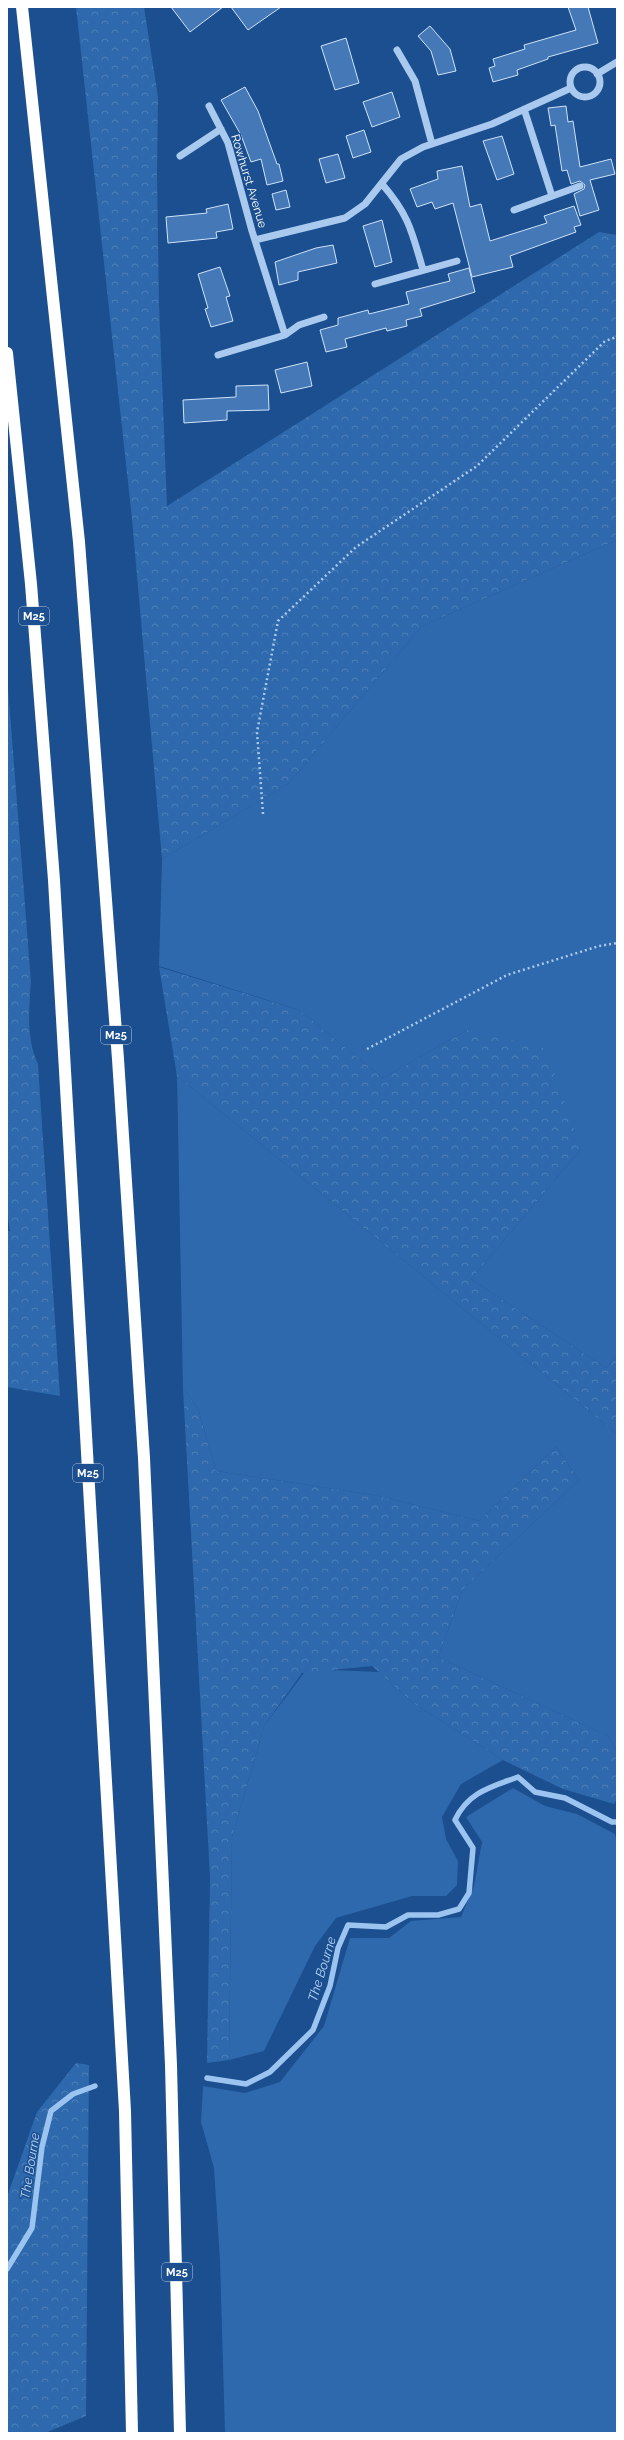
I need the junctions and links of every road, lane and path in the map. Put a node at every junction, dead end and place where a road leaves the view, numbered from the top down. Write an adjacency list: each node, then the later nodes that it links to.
1 (22, 7): 28 (highway, M25)
2 (397, 50): 9 (street)
3 (617, 62): 4 (street)
4 (597, 74): 5 (street); 5 (street)
5 (571, 88): 7 (street, Rowhurst Avenue)
6 (209, 106): 8 (street, Rowhurst Avenue)
7 (524, 109): 9 (street, Rowhurst Avenue); 13 (street)
8 (221, 129): 10 (street, Rowhurst Avenue); 15 (street, Rowhurst Avenue)
9 (432, 144): 11 (street, Rowhurst Avenue)
10 (180, 156)
11 (382, 184): 15 (street, Rowhurst Avenue); 17 (street)
12 (580, 186): 13 (street)
13 (552, 196): 14 (street)
14 (514, 210)
15 (255, 240): 20 (street, Rowhurst Avenue)
16 (457, 261): 17 (street)
17 (423, 270): 18 (street)
18 (375, 284)
19 (324, 317): 20 (street)
20 (285, 335): 23 (street)
21 (617, 337): 24 (path)
22 (7, 353): 27 (highway, M25)
23 (218, 355)
24 (263, 814)
25 (617, 943): 26 (path)
26 (368, 1049)
27 (132, 2433)
28 (180, 2433)

